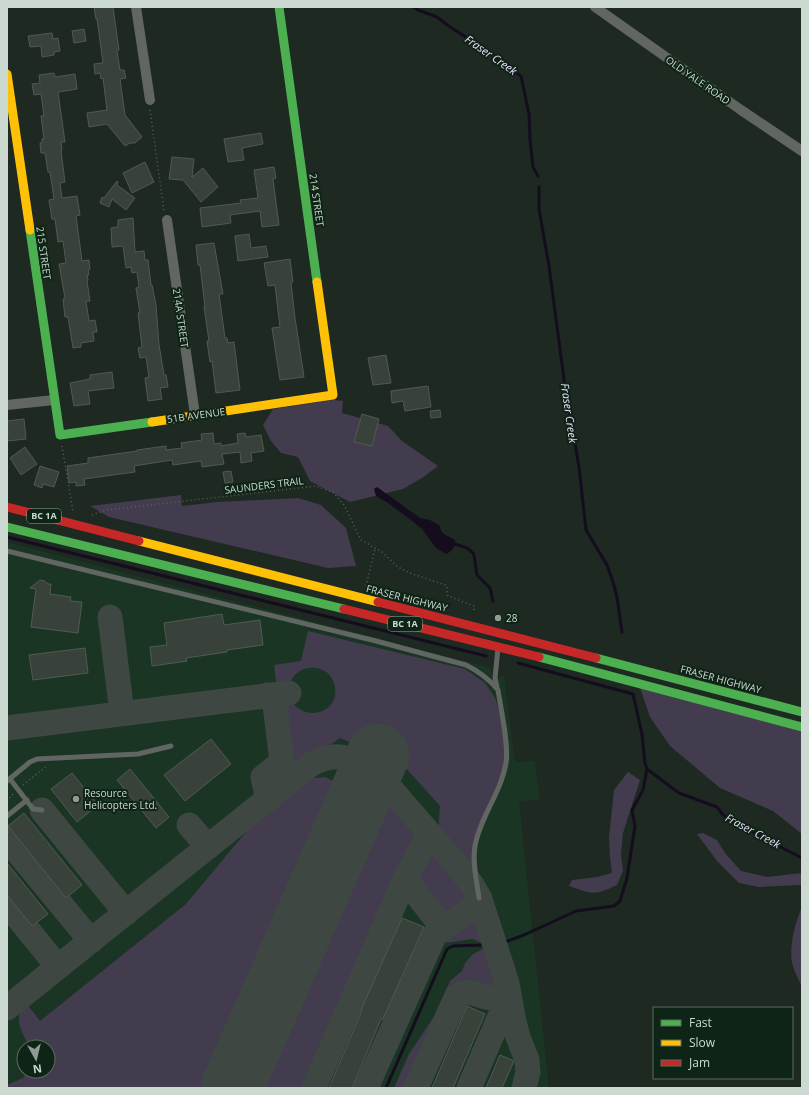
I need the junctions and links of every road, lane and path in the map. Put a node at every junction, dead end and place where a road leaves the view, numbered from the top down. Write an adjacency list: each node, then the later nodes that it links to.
1 (136, 7): 5 (street)
2 (278, 7): 8 (main road, 214 STREET)
3 (595, 7): 6 (street, OLD YALE ROAD)
4 (7, 74): 9 (main road, 215 STREET)
5 (150, 100): 7 (path)
6 (802, 151)
7 (167, 220): 11 (street, 214A STREET)
8 (333, 395): 11 (main road, 51B AVENUE)
9 (54, 400): 10 (street); 12 (main road, 215 STREET)
10 (7, 405)
11 (195, 415): 12 (main road, 51B AVENUE)
12 (60, 435): 14 (path)
13 (7, 507): 23 (main road, FRASER HIGHWAY / BC 1A)
14 (78, 513)
15 (90, 516): 17 (path, SAUNDERS TRAIL)
16 (7, 527): 21 (main road, BC 1A)
17 (376, 548): 19 (path); 20 (path, SAUNDERS TRAIL)
18 (7, 551): 22 (lane)
19 (365, 590)
20 (474, 617)
21 (498, 646): 22 (lane); 24 (main road, BC 1A)
22 (498, 690): 33 (lane)
23 (802, 712)
24 (802, 727)
25 (171, 746): 27 (lane)
26 (50, 764): 28 (path)
27 (8, 780): 28 (lane)
28 (18, 789): 29 (lane); 30 (path)
29 (26, 800): 31 (lane); 32 (lane)
30 (7, 801)
31 (42, 810)
32 (7, 816)
33 (479, 898)

